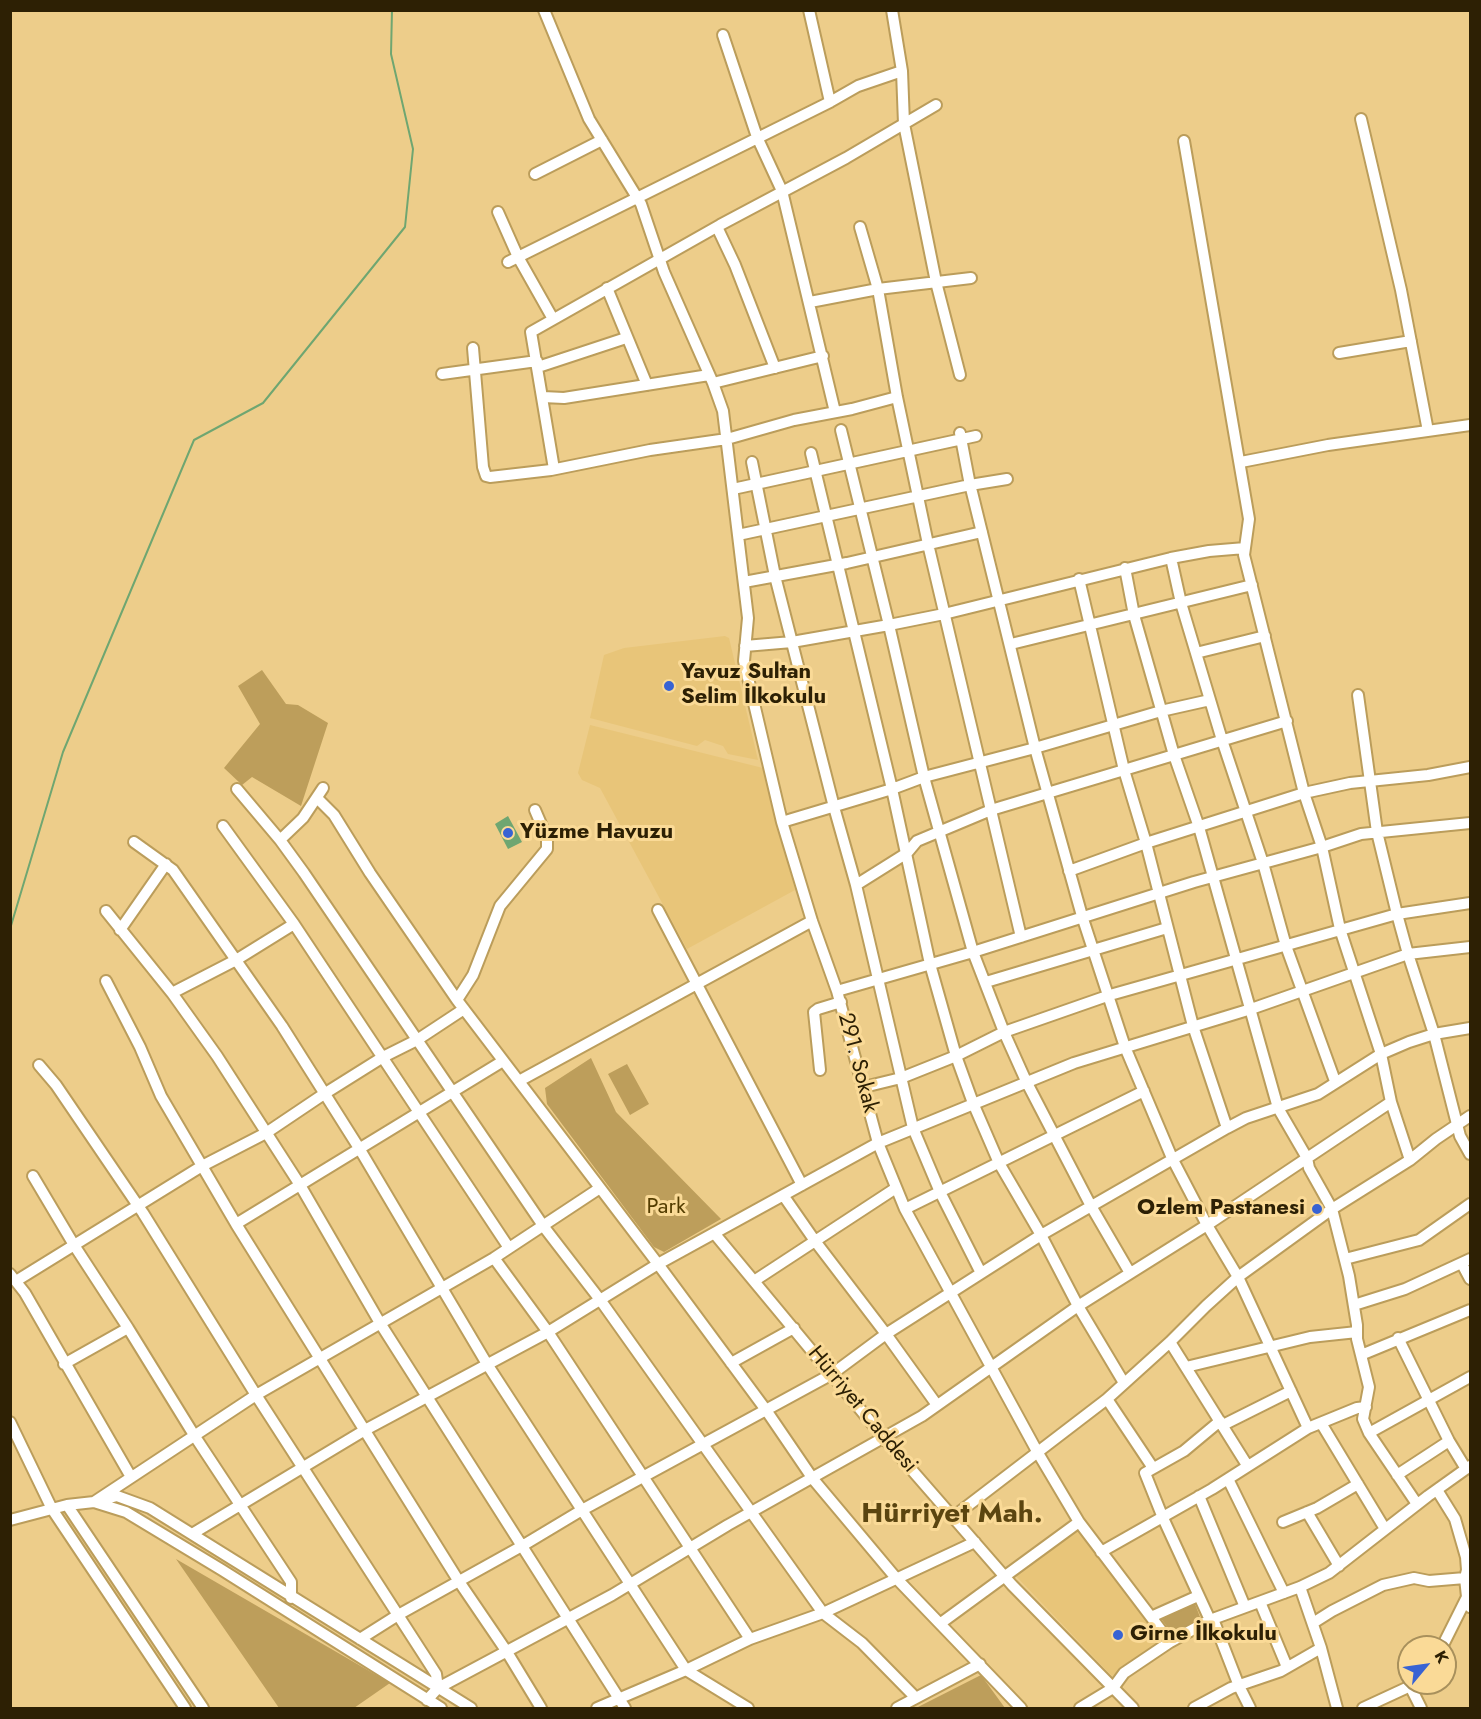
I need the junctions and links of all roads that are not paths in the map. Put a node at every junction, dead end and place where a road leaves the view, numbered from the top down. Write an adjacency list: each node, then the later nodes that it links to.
1 (544, 10): 11 (street, 291. Sokak)
2 (809, 10): 6 (street)
3 (892, 10): 5 (street)
4 (723, 36): 10 (street)
5 (902, 71): 6 (street); 9 (street)
6 (830, 102): 10 (street)
7 (936, 105): 9 (street)
8 (1362, 119): 28 (street)
9 (904, 124): 14 (street); 22 (street)
10 (758, 137): 14 (street); 15 (street)
11 (602, 140): 13 (street); 15 (street, 291. Sokak)
12 (1184, 141): 51 (street)
13 (535, 174)
14 (782, 191): 17 (street); 25 (street)
15 (637, 197): 19 (street, 291. Sokak); 20 (street)
16 (498, 212): 20 (street)
17 (717, 227): 19 (street); 33 (street)
18 (860, 227): 24 (street)
19 (660, 259): 23 (street); 37 (street, 291. Sokak)
20 (513, 260): 26 (street)
21 (971, 278): 22 (street)
22 (936, 282): 24 (street); 36 (street)
23 (607, 288): 26 (street); 27 (street)
24 (878, 289): 25 (street); 40 (street)
25 (810, 302): 31 (street)
26 (553, 319): 32 (street)
27 (626, 338): 32 (street); 38 (street)
28 (1411, 341): 30 (street); 44 (street)
29 (473, 348): 34 (street)
30 (1339, 353)
31 (823, 356): 33 (street); 41 (street)
32 (538, 364): 34 (street); 39 (street)
33 (775, 368): 37 (street)
34 (475, 369): 35 (street); 53 (street)
35 (442, 374)
36 (960, 375)
37 (711, 379): 38 (street); 47 (street, 291. Sokak)
38 (647, 385): 39 (street)
39 (543, 397): 53 (street)
40 (897, 397): 41 (street); 48 (street)
41 (835, 412): 47 (street)
42 (1470, 425): 44 (street)
43 (841, 430): 52 (street)
44 (1428, 431): 51 (street)
45 (961, 436): 46 (street); 48 (street); 57 (street)
46 (976, 436)
47 (726, 439): 53 (street); 58 (street, 291. Sokak)
48 (909, 452): 52 (street); 59 (street)
49 (811, 453): 54 (street)
50 (752, 462): 56 (street)
51 (1240, 462): 66 (street)
52 (849, 464): 54 (street); 60 (street)
53 (554, 469)
54 (816, 471): 56 (street); 61 (street)
55 (1007, 479): 57 (street)
56 (756, 484): 58 (street); 62 (street)
57 (970, 485): 59 (street); 63 (street)
58 (733, 489): 64 (street, 291. Sokak)
59 (918, 497): 60 (street); 65 (street)
60 (860, 509): 61 (street); 67 (street)
61 (827, 515): 62 (street); 69 (street)
62 (765, 530): 64 (street); 71 (street)
63 (982, 532): 65 (street); 75 (street)
64 (738, 535): 73 (street, 291. Sokak)
65 (928, 544): 67 (street); 77 (street)
66 (1245, 548): 68 (street); 74 (street)
67 (872, 557): 69 (street); 79 (street)
68 (1171, 558): 70 (street); 76 (street)
69 (839, 564): 71 (street); 81 (street)
70 (1125, 568): 72 (street); 78 (street)
71 (775, 576): 73 (street); 83 (street)
72 (1079, 579): 75 (street); 80 (street)
73 (744, 582): 85 (street, 291. Sokak)
74 (1252, 585): 76 (street); 82 (street)
75 (999, 600): 77 (street); 84 (street)
76 (1181, 603): 78 (street); 86 (street)
77 (944, 614): 79 (street); 95 (street)
78 (1134, 615): 80 (street); 89 (street)
79 (889, 625): 81 (street); 98 (street)
80 (1089, 626): 84 (street); 91 (street)
81 (854, 630): 83 (street); 101 (street)
82 (1265, 636): 86 (street); 90 (street)
83 (792, 642): 85 (street); 104 (street)
84 (1011, 644): 93 (street)
85 (745, 646): 108 (street, 291. Sokak)
86 (1196, 653): 88 (street)
87 (1358, 695): 99 (street)
88 (1210, 700): 89 (street); 92 (street)
89 (1161, 711): 91 (street); 94 (street)
90 (1287, 721): 92 (street); 103 (street)
91 (1113, 725): 93 (street); 97 (street)
92 (1222, 740): 94 (street); 107 (street)
93 (1035, 748): 95 (street); 102 (street)
94 (1174, 755): 97 (street); 111 (street)
95 (979, 762): 98 (street); 106 (street)
96 (1470, 767): 99 (street)
97 (1124, 770): 102 (street); 116 (street)
98 (924, 777): 101 (street); 112 (street)
99 (1368, 781): 103 (street); 113 (street)
100 (237, 789): 114 (street)
101 (892, 789): 104 (street); 118 (street)
102 (1047, 792): 106 (street); 121 (street)
103 (1304, 793): 107 (street); 117 (street)
104 (834, 807): 108 (street); 123 (street)
105 (535, 810): 155 (street)
106 (991, 810): 112 (street); 135 (street)
107 (1245, 812): 111 (street); 119 (street)
108 (782, 822): 130 (street, 291. Sokak)
109 (1470, 823): 113 (street)
110 (223, 826): 131 (street)
111 (1198, 827): 116 (street); 122 (street)
112 (939, 831): 118 (street); 139 (street)
113 (1377, 832): 117 (street); 128 (street)
114 (280, 840): 155 (street); 161 (street)
115 (134, 842): 120 (street)
116 (1146, 843): 121 (street); 124 (street)
117 (1322, 847): 119 (street); 133 (street)
118 (907, 853): 123 (street); 143 (street)
119 (1263, 863): 122 (street); 136 (street)
120 (166, 864): 134 (street); 141 (street)
121 (1069, 871): 129 (street)
122 (1212, 877): 124 (street); 142 (street)
123 (856, 885): 146 (street)
124 (1159, 893): 129 (street); 132 (street)
125 (1470, 903): 128 (street)
126 (658, 910): 149 (street)
127 (106, 911): 134 (street)
128 (1397, 914): 133 (street); 140 (street)
129 (1082, 916): 135 (street); 138 (street)
130 (812, 921): 149 (street); 150 (street, 291. Sokak)
131 (294, 924): 141 (street); 165 (street)
132 (1167, 928): 138 (street); 145 (street)
133 (1340, 929): 136 (street); 144 (street)
134 (120, 930): 152 (street)
135 (1021, 936): 139 (street)
136 (1286, 946): 142 (street); 151 (street)
137 (1470, 946): 140 (street)
138 (1094, 950): 148 (street); 153 (street)
139 (974, 952): 143 (street); 148 (street)
140 (1408, 954): 144 (street); 160 (street)
141 (236, 960): 152 (street); 176 (street)
142 (1235, 961): 145 (street); 156 (street)
143 (930, 964): 146 (street); 164 (street)
144 (1355, 973): 151 (street); 163 (street)
145 (1180, 976): 153 (street); 157 (street)
146 (878, 979): 150 (street); 169 (street)
147 (106, 981): 194 (street)
148 (986, 982): 159 (street)
149 (698, 985): 171 (street); 197 (street)
150 (837, 991): 154 (street, 291. Sokak)
151 (1302, 991): 156 (street); 170 (street)
152 (172, 993): 185 (street)
153 (1110, 996): 159 (street); 162 (street)
154 (841, 1002): 168 (street); 173 (street, 291. Sokak)
155 (460, 1004): 161 (street); 166 (street)
156 (1251, 1009): 157 (street); 179 (street)
157 (1194, 1026): 162 (street); 184 (street)
158 (1470, 1028): 160 (street)
159 (1004, 1032): 164 (street); 172 (street)
160 (1434, 1034): 163 (street); 182 (street)
161 (417, 1040): 165 (street); 175 (street)
162 (1125, 1047): 172 (street); 174 (street)
163 (1381, 1054): 170 (street); 177 (street)
164 (956, 1056): 169 (street); 178 (street)
165 (383, 1057): 176 (street); 180 (street)
166 (503, 1061): 171 (street); 175 (street)
167 (39, 1065): 204 (street)
168 (820, 1070)
169 (901, 1078): 173 (street); 183 (street)
170 (1335, 1081): 179 (street)
171 (519, 1082): 198 (street)
172 (1026, 1082): 178 (street); 186 (street)
173 (864, 1088): 187 (street, 291. Sokak)
174 (1144, 1091): 186 (street); 190 (street)
175 (452, 1092): 180 (street); 209 (street)
176 (324, 1094): 185 (street); 188 (street)
177 (1391, 1102): 191 (street); 192 (street)
178 (973, 1103): 183 (street); 193 (street)
179 (1278, 1108): 184 (street); 191 (street)
180 (419, 1113): 188 (street); 214 (street)
181 (1470, 1116): 182 (street)
182 (1458, 1124): 189 (street); 192 (street)
183 (913, 1128): 187 (street); 200 (street)
184 (1227, 1128): 190 (street)
185 (266, 1133): 194 (street); 196 (street)
186 (1053, 1135): 193 (street); 203 (street)
187 (878, 1143): 197 (street); 199 (street, 291. Sokak)
188 (359, 1148): 196 (street); 225 (street)
189 (1470, 1154)
190 (1172, 1158): 203 (street); 208 (street)
191 (1307, 1158): 206 (street); 208 (street)
192 (1410, 1160): 206 (street)
193 (999, 1163): 200 (street); 211 (street)
194 (202, 1166): 204 (street); 207 (street)
195 (33, 1176): 213 (street)
196 (300, 1185): 207 (street); 231 (street)
197 (802, 1185): 201 (street)
198 (600, 1188): 209 (street); 218 (street)
199 (896, 1188): 205 (street, 291. Sokak); 212 (street)
200 (940, 1192): 205 (street); 219 (street)
201 (783, 1195): 210 (street); 212 (street)
202 (1470, 1204): 216 (street)
203 (1091, 1206): 211 (street); 220 (street)
204 (139, 1207): 213 (street); 251 (street)
205 (905, 1209): 226 (street, 291. Sokak)
206 (1332, 1209): 216 (street); 221 (street)
207 (236, 1224): 241 (street)
208 (1207, 1225): 220 (street); 221 (street)
209 (544, 1227): 214 (street); 227 (street)
210 (714, 1233): 218 (street); 224 (street, Hürriyet Caddesi)
211 (1041, 1235): 219 (street); 229 (street)
212 (815, 1242): 224 (street); 236 (street)
213 (74, 1245): 222 (street); 232 (street)
214 (509, 1248): 215 (street)
215 (495, 1258): 225 (street); 234 (street)
216 (1345, 1259): 228 (street)
217 (1466, 1262): 223 (street); 228 (street)
218 (658, 1264): 227 (street); 242 (street)
219 (981, 1273): 226 (street)
220 (1130, 1273): 229 (street)
221 (1238, 1277): 238 (street); 239 (street)
222 (13, 1278): 243 (street)
223 (1470, 1279)
224 (754, 1281): 233 (street, Hürriyet Caddesi)
225 (443, 1287): 231 (street); 244 (street)
226 (952, 1293): 236 (street); 245 (street, 291. Sokak)
227 (601, 1301): 234 (street); 267 (street)
228 (1354, 1305): 235 (street)
229 (1078, 1306): 245 (street); 249 (street)
230 (1470, 1310): 237 (street)
231 (380, 1323): 241 (street); 252 (street)
232 (128, 1328): 243 (street); 264 (street)
233 (794, 1328): 242 (street); 247 (street, Hürriyet Caddesi)
234 (548, 1332): 244 (street); 274 (street)
235 (1357, 1332): 239 (street); 240 (street)
236 (886, 1334): 247 (street); 255 (street)
237 (1398, 1338): 240 (street); 254 (street)
238 (1170, 1342): 246 (street); 249 (street)
239 (1270, 1346): 246 (street); 250 (street)
240 (1360, 1355): 256 (street)
241 (320, 1357): 251 (street); 262 (street)
242 (731, 1363): 257 (street)
243 (64, 1364): 275 (street)
244 (487, 1364): 252 (street); 286 (street)
245 (990, 1367): 255 (street); 268 (street, 291. Sokak)
246 (1186, 1367): 259 (street)
247 (832, 1374): 257 (street); 265 (street, Hürriyet Caddesi)
248 (1470, 1377): 254 (street)
249 (1124, 1383): 253 (street)
250 (1291, 1391): 259 (street); 261 (street)
251 (256, 1395): 264 (street); 270 (street)
252 (427, 1398): 262 (street); 297 (street)
253 (1107, 1399): 268 (street); 271 (street)
254 (1428, 1401): 263 (street); 266 (street)
255 (937, 1405): 265 (street)
256 (1366, 1407): 260 (street); 263 (street)
257 (766, 1410): 267 (street); 276 (street)
258 (10, 1422): 285 (street)
259 (1221, 1423): 269 (street); 271 (street)
260 (1321, 1424): 261 (street); 278 (street)
261 (1308, 1428): 269 (street)
262 (365, 1430): 270 (street); 304 (street)
263 (1369, 1432): 273 (street)
264 (195, 1435): 275 (street); 282 (street)
265 (884, 1438): 276 (street); 289 (street, Hürriyet Caddesi)
266 (1449, 1441): 272 (street); 273 (street)
267 (702, 1445): 274 (street); 288 (street)
268 (1038, 1454): 289 (street); 292 (street, 291. Sokak)
269 (1247, 1465): 277 (street)
270 (302, 1467): 282 (street); 314 (street)
271 (1153, 1468): 290 (street)
272 (1468, 1468): 279 (street)
273 (1397, 1475): 283 (street)
274 (644, 1476): 286 (street); 298 (street)
275 (132, 1477): 281 (street)
276 (813, 1479): 288 (street); 303 (street)
277 (1228, 1479): 280 (street); 307 (street)
278 (1358, 1484): 287 (street); 294 (street)
279 (1437, 1490): 283 (street); 301 (street)
280 (1199, 1496): 290 (street); 312 (street)
281 (94, 1502): 284 (street); 295 (street); 334 (street)
282 (240, 1504): 295 (street); 309 (street)
283 (1417, 1504): 294 (street)
284 (67, 1505): 285 (street); 337 (street)
285 (52, 1509): 291 (street); 336 (street)
286 (582, 1510): 297 (street); 305 (street)
287 (1307, 1512): 293 (street); 300 (street)
288 (751, 1513): 298 (street); 313 (street)
289 (953, 1517): 296 (street, Hürriyet Caddesi)
290 (1163, 1518): 299 (street); 308 (street)
291 (11, 1519)
292 (1079, 1522): 299 (street, 291. Sokak); 302 (street)
293 (1283, 1522)
294 (1385, 1529): 300 (street)
295 (192, 1534): 309 (street)
296 (975, 1542): 302 (street, Hürriyet Caddesi); 303 (street)
297 (522, 1546): 304 (street); 316 (street)
298 (690, 1549): 305 (street); 322 (street)
299 (1101, 1552): 315 (street, 291. Sokak)
300 (1339, 1566): 306 (street)
301 (1467, 1573): 311 (street); 319 (street)
302 (1005, 1576): 318 (street); 331 (street, Hürriyet Caddesi)
303 (896, 1578): 313 (street); 318 (street)
304 (458, 1580): 314 (street); 325 (street)
305 (630, 1584): 316 (street); 328 (street)
306 (1300, 1587): 307 (street); 319 (street)
307 (1284, 1593): 310 (street)
308 (1198, 1596): 315 (street); 317 (street)
309 (291, 1598): 321 (street)
310 (1260, 1602): 312 (street); 327 (street)
311 (1468, 1602): 320 (street)
312 (1245, 1607): 317 (street)
313 (823, 1613): 322 (street); 333 (street)
314 (398, 1615): 321 (street); 330 (street)
315 (1151, 1617): 323 (street, 291. Sokak)
316 (567, 1619): 325 (street); 335 (street)
317 (1211, 1619): 323 (street); 329 (street)
318 (941, 1623): 326 (street)
319 (1314, 1623): 324 (street)
320 (1449, 1635)
321 (360, 1639): 330 (street)
322 (750, 1639): 328 (street)
323 (1170, 1642): 331 (street)
324 (1321, 1648): 327 (street); 349 (street)
325 (507, 1652): 330 (street); 340 (street)
326 (980, 1664): 333 (street); 344 (street)
327 (1287, 1667): 329 (street)
328 (686, 1670): 335 (street); 342 (street)
329 (1239, 1686): 347 (street); 348 (street)
330 (438, 1688): 334 (street); 339 (street)
331 (1113, 1688): 345 (street); 346 (street, Hürriyet Caddesi)
332 (1397, 1693): 350 (street)
333 (916, 1698): 343 (street)
334 (427, 1700): 338 (street)
335 (622, 1704): 341 (street)
336 (185, 1708)
337 (203, 1708)
338 (441, 1708)
339 (471, 1708)
340 (541, 1708)
341 (597, 1708)
342 (748, 1708)
343 (897, 1708)
344 (1021, 1708)
345 (1080, 1708)
346 (1133, 1708)
347 (1194, 1708)
348 (1250, 1708)
349 (1337, 1708)
350 (1364, 1708)

